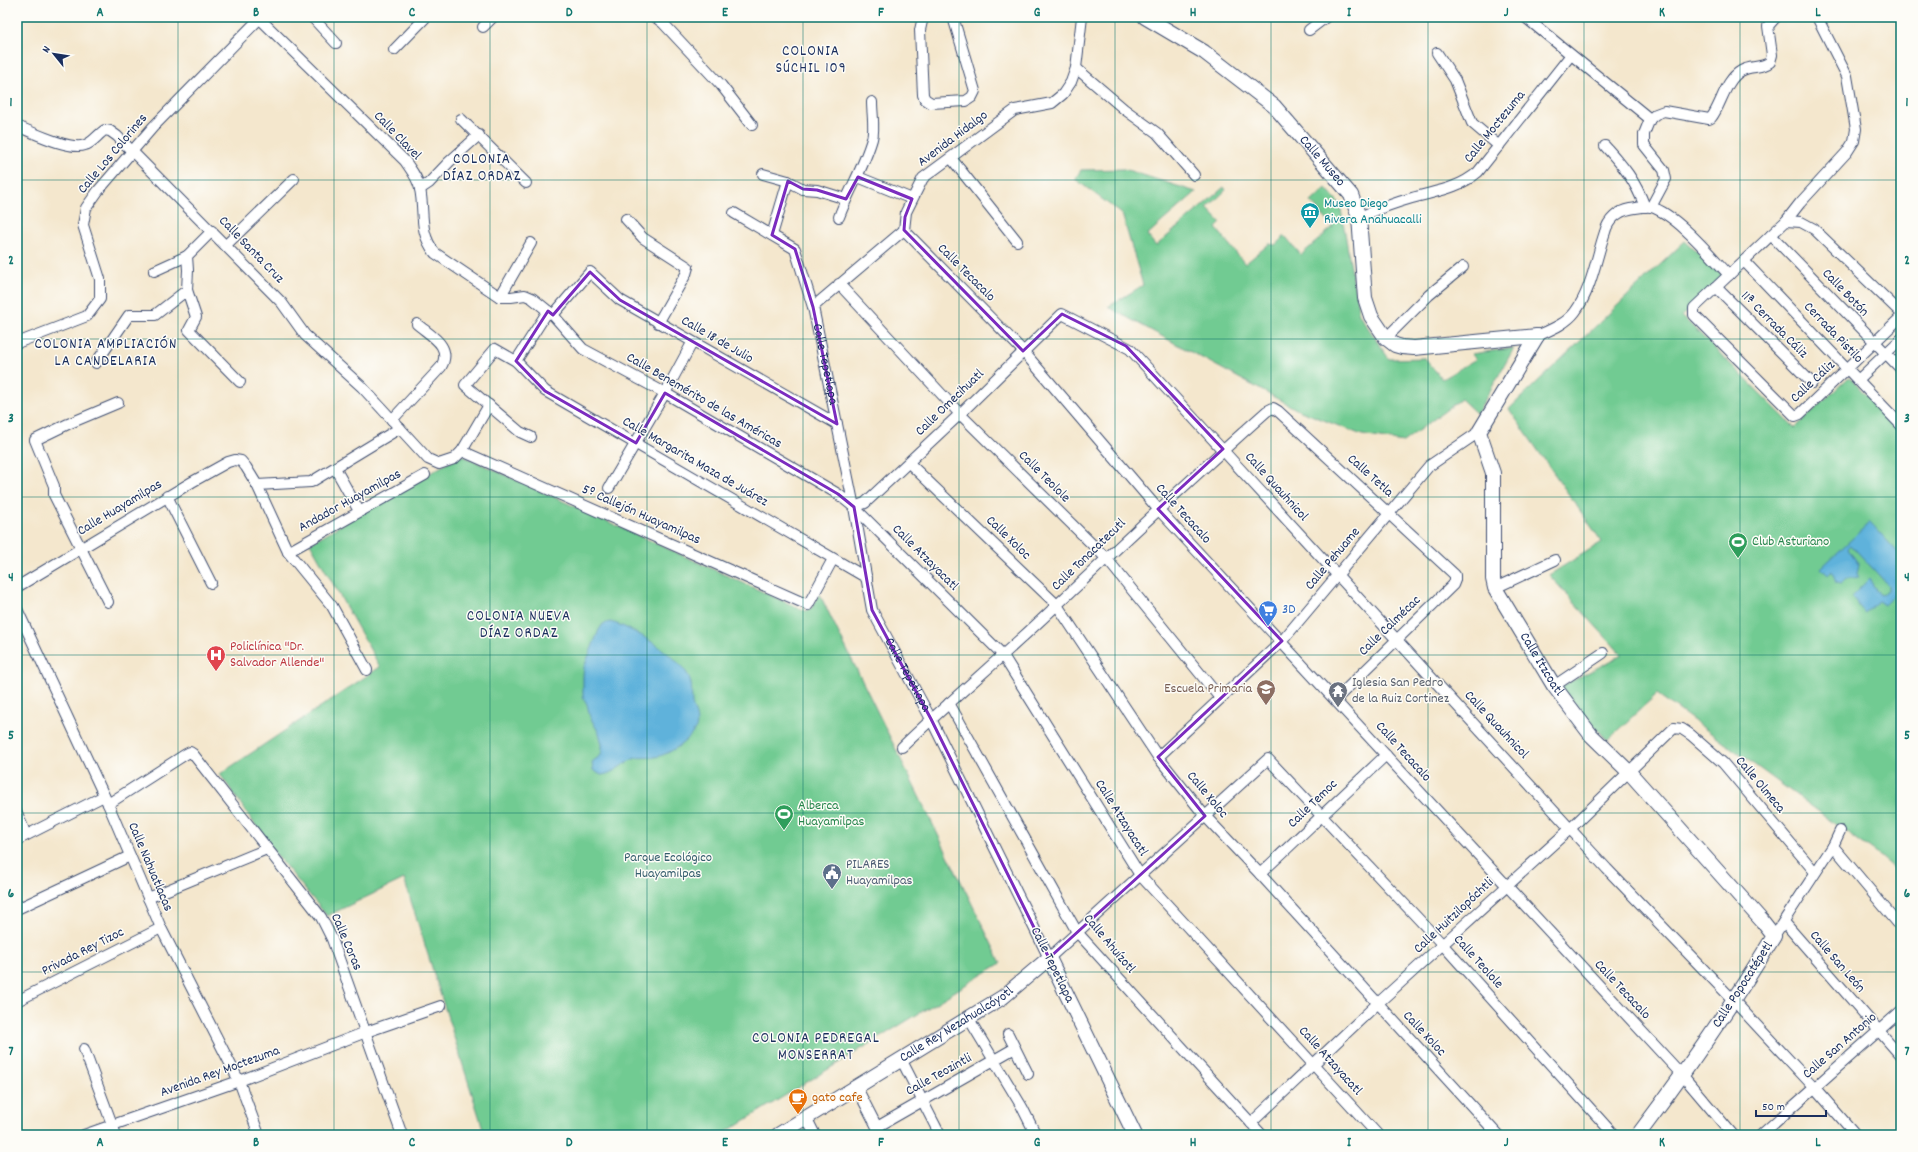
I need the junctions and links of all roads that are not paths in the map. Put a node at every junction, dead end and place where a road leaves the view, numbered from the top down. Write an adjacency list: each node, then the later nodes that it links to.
1 (260, 17): 29 (street, Calle Los Colorines); 37 (street, Calle Clavel)
2 (312, 17): 16 (street)
3 (426, 17): 17 (street)
4 (492, 17): 14 (street)
5 (655, 17): 24 (street)
6 (923, 17): 7 (street)
7 (953, 17)
8 (1082, 17): 20 (street, Avenida Hidalgo)
9 (1145, 17): 43 (street, Calle Museo)
10 (1326, 17): 15 (street)
11 (1776, 17): 23 (street)
12 (1817, 17): 45 (street)
13 (1528, 18): 19 (street)
14 (483, 27)
15 (1309, 30)
16 (336, 43)
17 (394, 50)
18 (1437, 53): 27 (street)
19 (1570, 56): 23 (street); 27 (street, Calle Moctezuma)
20 (1076, 68): 30 (street, Avenida Hidalgo); 32 (street)
21 (872, 102): 33 (street)
22 (461, 119): 26 (street)
23 (1650, 119): 40 (street)
24 (752, 125)
25 (17, 126): 29 (street, Calle Santa Cruz)
26 (479, 135): 36 (street); 37 (street)
27 (1499, 146): 43 (street, Calle Moctezuma)
28 (1605, 146): 40 (street)
29 (132, 151): 47 (street, Calle Santa Cruz); 72 (street, Calle Los Colorines)
30 (951, 158): 39 (street, Avenida Hidalgo); 50 (street)
31 (763, 174): 35 (street)
32 (1194, 175)
33 (858, 177): 38 (street); 39 (street)
34 (294, 179): 52 (street)
35 (788, 181): 38 (street); 48 (street)
36 (526, 183)
37 (420, 189): 61 (street, Calle Clavel)
38 (846, 199): 42 (street)
39 (912, 199): 46 (street, Avenida Hidalgo)
40 (1648, 207): 57 (street); 69 (street)
41 (734, 213): 48 (street, Calle Tepetlapa)
42 (840, 217)
43 (1359, 217): 70 (street, Calle Museo)
44 (626, 220): 67 (street)
45 (1786, 221): 49 (street); 64 (street)
46 (904, 230): 58 (street); 75 (street, Calle Tecacalo)
47 (212, 231): 52 (street, Calle Santa Cruz); 53 (street)
48 (772, 235): 62 (street, Calle Tepetlapa)
49 (1770, 235): 54 (street); 74 (street, Calle Botón)
50 (1017, 241)
51 (531, 243): 61 (street)
52 (226, 245): 89 (street, Calle Santa Cruz)
53 (187, 256): 56 (street); 60 (street)
54 (1744, 261): 57 (street); 79 (street, Cerrada Pistilo)
55 (1463, 267): 70 (street)
56 (154, 271)
57 (1729, 275): 59 (street)
58 (839, 284): 62 (street); 88 (street, Calle Teolole)
59 (1716, 287): 79 (street, Calle Cáliz); 83 (street, 11ª Cerrada Cáliz)
60 (187, 290): 78 (street); 82 (street)
61 (500, 296): 63 (street)
62 (812, 307): 90 (street, Calle Tepetlapa)
63 (550, 313): 67 (street, Calle 18 de Julio); 77 (street); 84 (street, Calle Benemérito de las Américas)
64 (1901, 313)
65 (1062, 314): 75 (street, Calle Omecihuatl); 96 (street, Calle Quauhnicol)
66 (1901, 317): 74 (street, Calle Cáliz)
67 (658, 323): 73 (street, Calle 18 de Julio)
68 (417, 324): 89 (street)
69 (1537, 336): 70 (street, Calle Museo); 93 (street)
70 (1386, 338)
71 (1901, 339): 76 (street)
72 (17, 343)
73 (692, 343): 84 (street); 90 (street, Calle 18 de Julio)
74 (1874, 343): 76 (street, Calle Botón); 79 (street, Calle Cáliz)
75 (1023, 351): 88 (street, Calle Omecihuatl); 105 (street, Calle Tecacalo)
76 (1886, 353): 80 (street, Calle Botón); 81 (street)
77 (516, 361): 86 (street, Calle Margarita Maza de Juárez); 95 (street, Calle Margarita Maza de Juárez)
78 (96, 363)
79 (1848, 369): 81 (street, Cerrada Pistilo)
80 (1901, 369)
81 (1858, 380): 91 (street, Cerrada Pistilo)
82 (240, 382)
83 (1812, 383)
84 (665, 393): 95 (street); 104 (street, Calle Benemérito de las Américas)
85 (118, 403): 108 (street)
86 (488, 405): 94 (street); 97 (street)
87 (1267, 411): 96 (street, Calle Tonacatecutl); 107 (street, Calle Tetla)
88 (960, 414): 98 (street, Calle Omecihuatl); 111 (street, Calle Teolole)
89 (392, 420): 92 (street, Calle Santa Cruz)
90 (837, 424): 104 (street, Calle Tepetlapa)
91 (1901, 425)
92 (400, 428): 97 (street, Calle Santa Cruz); 99 (street)
93 (1479, 432): 107 (street, Calle Pehuame); 118 (street, Calle Itzcoatl)
94 (531, 438)
95 (636, 443): 102 (street); 110 (street, Calle Margarita Maza de Juárez)
96 (1223, 449): 105 (street, Calle Tonacatecutl); 114 (street, Calle Quauhnicol)
97 (462, 451): 110 (street, 5º Callejón Huayamilpas)
98 (909, 463): 104 (street, Calle Omecihuatl); 120 (street, Calle Xoloc)
99 (335, 468): 101 (street); 106 (street)
100 (425, 475): 106 (street, Andador Huayamilpas)
101 (256, 485): 103 (street, Calle Huayamilpas); 109 (street)
102 (609, 488)
103 (167, 496): 108 (street, Calle Huayamilpas); 116 (street)
104 (854, 507): 115 (street, Calle Tepetlapa); 127 (street, Calle Atzayacatl)
105 (1158, 508): 111 (street, Calle Tonacatecutl); 125 (street, Calle Tecacalo)
106 (359, 511): 109 (street, Andador Huayamilpas)
107 (1390, 513): 113 (street, Calle Tetla); 114 (street, Calle Pehuame)
108 (82, 548): 117 (street, Calle Huayamilpas); 119 (street)
109 (288, 552): 128 (street)
110 (833, 558): 115 (street, Calle Margarita Maza de Juárez)
111 (1106, 558): 120 (street, Calle Tonacatecutl); 130 (street, Calle Teolole)
112 (1555, 560): 118 (street)
113 (1451, 570): 124 (street, Calle Calmécac)
114 (1338, 575): 124 (street, Calle Quauhnicol); 125 (street, Calle Pehuame)
115 (867, 578): 133 (street, Calle Tepetlapa)
116 (211, 583)
117 (17, 587)
118 (1495, 588): 129 (street, Calle Itzcoatl)
119 (108, 602)
120 (1057, 605): 127 (street, Calle Tonacatecutl); 137 (street, Calle Xoloc)
121 (17, 609): 123 (street, Calle Nahuatlacas)
122 (17, 634): 123 (street)
123 (28, 634): 139 (street, Calle Nahuatlacas)
124 (1398, 639): 131 (street, Calle Calmécac); 143 (street, Calle Quauhnicol)
125 (1282, 641): 130 (street, Calle Pehuame); 131 (street, Calle Tecacalo)
126 (1603, 653): 129 (street)
127 (1002, 654): 132 (street, Calle Tonacatecutl); 151 (street, Calle Atzayacatl)
128 (367, 670)
129 (1554, 686): 138 (street, Calle Itzcoatl)
130 (1220, 698): 137 (street, Calle Pehuame)
131 (1336, 699): 136 (street, Calle Tecacalo)
132 (949, 703): 133 (street, Calle Tonacatecutl); 158 (street, Calle Ahuízotl)
133 (931, 719): 135 (street, Calle Tonacatecutl); 161 (street, Calle Tepetlapa)
134 (1674, 728): 138 (street, Calle Huitzilopóchtli); 149 (street, Calle Olmeca)
135 (902, 747)
136 (1386, 755): 141 (street, Calle Temoc); 152 (street, Calle Tecacalo)
137 (1158, 757): 142 (street, Calle Xoloc)
138 (1629, 772): 143 (street, Calle Huitzilopóchtli); 159 (street, Calle Itzcoatl)
139 (106, 800): 145 (street); 147 (street, Calle Coras); 148 (street, Calle Nahuatlacas)
140 (17, 813): 145 (street)
141 (1321, 815): 142 (street, Calle Teolole); 150 (street, Calle Temoc); 160 (street, Calle Teolole)
142 (1204, 816): 150 (street, Calle Xoloc); 151 (street)
143 (1571, 828): 152 (street, Calle Huitzilopóchtli); 163 (street, Calle Quauhnicol)
144 (1840, 831): 146 (street, Calle Popocatépetl)
145 (22, 838)
146 (1833, 846): 149 (street, Calle Popocatépetl); 156 (street)
147 (267, 849): 153 (street); 169 (street, Calle Coras)
148 (130, 856): 153 (street, Calle Nahuatlacas); 154 (street)
149 (1815, 872): 155 (street, Calle Popocatépetl)
150 (1260, 874): 164 (street, Calle Xoloc)
151 (1140, 875): 158 (street); 176 (street, Calle Atzayacatl)
152 (1507, 886): 160 (street, Calle Huitzilopóchtli); 178 (street, Calle Tecacalo)
153 (148, 898): 157 (street, Calle Nahuatlacas)
154 (17, 909)
155 (1784, 922): 159 (street, Calle Popocatépetl); 168 (street, Calle San León)
156 (1901, 926)
157 (161, 928): 162 (street, Privada Rey Tizoc); 179 (street, Calle Nahuatlacas)
158 (1077, 932): 161 (street); 184 (street, Calle Ahuízotl)
159 (1774, 936): 163 (street, Calle Popocatépetl)
160 (1443, 945): 164 (street, Calle Huitzilopóchtli); 199 (street, Calle Teolole)
161 (1049, 958): 167 (street, Calle Rey Nezahualcóyotl); 195 (street, Calle Tepetlapa)
162 (17, 1001)
163 (1734, 1001): 178 (street, Calle Popocatépetl); 181 (street, Calle Quauhnicol)
164 (1377, 1004): 176 (street, Calle Huitzilopóchtli); 198 (street, Calle Xoloc)
165 (441, 1006): 169 (street, Avenida Rey Moctezuma)
166 (1901, 1011): 168 (street, Calle San Antonio)
167 (968, 1019): 174 (street, Calle Rey Nezahualcóyotl); 175 (street)
168 (1878, 1031): 173 (street, Calle San León); 181 (street, Calle San Antonio)
169 (366, 1032): 179 (street, Avenida Rey Moctezuma); 190 (street, Calle Coras)
170 (1008, 1034): 171 (street)
171 (1015, 1048): 175 (street, Calle Teozintli); 177 (street)
172 (84, 1049): 185 (street)
173 (1901, 1056)
174 (901, 1059): 180 (street, Calle Rey Nezahualcóyotl); 182 (street)
175 (993, 1060): 182 (street, Calle Teozintli); 194 (street)
176 (1314, 1064): 184 (street, Calle Huitzilopóchtli); 197 (street, Calle Atzayacatl)
177 (1028, 1074)
178 (1683, 1076): 200 (street, Calle Popocatépetl); 201 (street, Calle Tecacalo)
179 (239, 1081): 185 (street, Avenida Rey Moctezuma); 189 (street, Calle Nahuatlacas)
180 (856, 1086): 183 (street, Calle Rey Nezahualcóyotl); 186 (street)
181 (1814, 1087): 202 (street, Calle San Antonio); 203 (street, Calle Quauhnicol)
182 (922, 1100): 186 (street, Calle Teozintli); 193 (street)
183 (807, 1120): 191 (street, Calle Rey Nezahualcóyotl); 192 (street)
184 (1251, 1123): 196 (street, Calle Ahuízotl)
185 (112, 1125): 187 (street, Avenida Rey Moctezuma); 188 (street)
186 (879, 1131)
187 (84, 1135)
188 (116, 1135)
189 (259, 1135)
190 (402, 1135)
191 (778, 1135)
192 (815, 1135)
193 (940, 1135)
194 (1036, 1135)
195 (1135, 1135)
196 (1262, 1135)
197 (1378, 1135)
198 (1498, 1135)
199 (1614, 1135)
200 (1638, 1135)
201 (1733, 1135)
202 (1761, 1135)
203 (1856, 1135)

